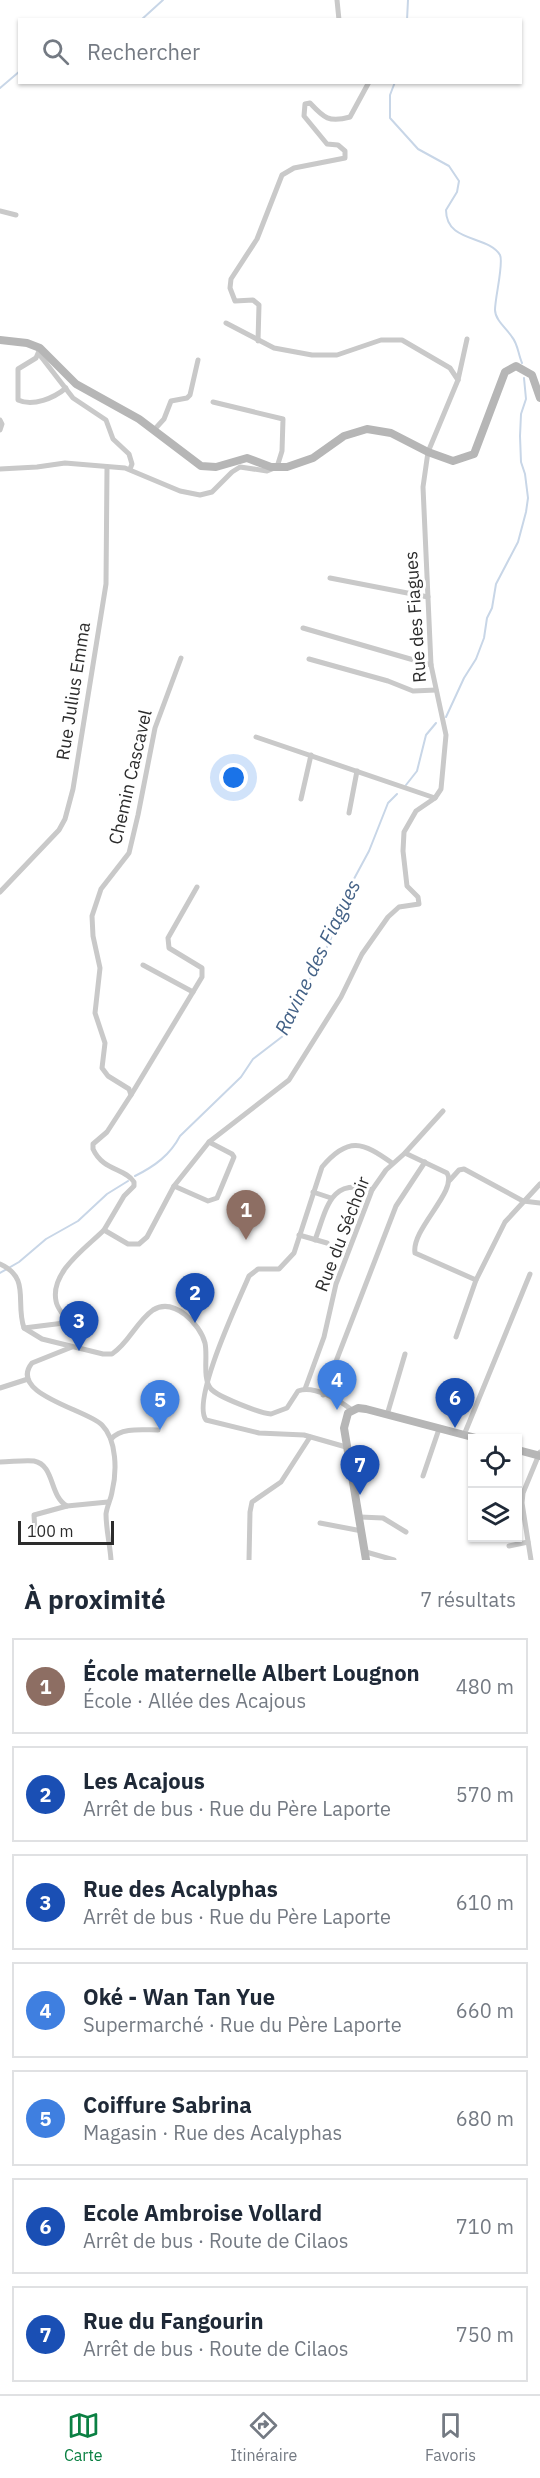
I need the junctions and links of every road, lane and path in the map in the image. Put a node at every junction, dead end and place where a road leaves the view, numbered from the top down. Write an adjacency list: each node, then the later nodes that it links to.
1 (337, 0): 2 (street)
2 (339, 18)
3 (368, 84): 9 (street)
4 (0, 210): 5 (street)
5 (16, 215)
6 (226, 323): 9 (street)
7 (467, 339): 12 (street, Rue des Fiagues)
8 (0, 340): 10 (main road)
9 (258, 341): 12 (street)
10 (39, 351): 13 (street); 13 (street); 18 (main road)
11 (198, 360): 18 (street)
12 (458, 380): 19 (street, Rue des Fiagues)
13 (66, 388): 23 (street)
14 (540, 398): 19 (main road)
15 (213, 402): 20 (street)
16 (0, 420): 17 (street)
17 (0, 430)
18 (154, 430): 20 (main road)
19 (428, 452): 20 (main road); 25 (street, Rue des Fiagues)
20 (277, 467): 23 (street)
21 (107, 468): 22 (street); 23 (street); 38 (street, Rue Julius Emma)
22 (0, 469)
23 (130, 469)
24 (330, 578): 25 (street)
25 (428, 597): 29 (street, Rue des Fiagues)
26 (303, 628): 29 (street)
27 (181, 658): 41 (street, Chemin Cascavel)
28 (309, 659): 30 (street)
29 (431, 665): 30 (street, Rue des Fiagues)
30 (436, 690): 34 (street, Rue des Fiagues)
31 (256, 737): 32 (street)
32 (311, 755): 33 (street); 35 (street)
33 (357, 771): 34 (street); 36 (street)
34 (435, 798): 43 (street)
35 (301, 799)
36 (349, 813)
37 (197, 887): 40 (street)
38 (0, 892)
39 (143, 965): 40 (street)
40 (193, 992): 41 (street)
41 (130, 1095): 55 (street)
42 (443, 1111): 44 (street, Rue du Séchoir)
43 (209, 1142): 49 (street); 49 (street)
44 (405, 1153): 45 (street); 46 (street, Rue du Séchoir)
45 (425, 1162): 47 (street); 70 (street)
46 (392, 1163): 50 (street, Rue du Séchoir); 51 (street)
47 (450, 1179): 53 (street); 61 (street)
48 (540, 1184): 53 (street)
49 (174, 1186): 55 (street)
50 (372, 1190): 52 (street); 69 (street, Rue du Séchoir)
51 (313, 1192): 52 (street); 56 (street)
52 (331, 1198): 57 (street)
53 (523, 1201): 54 (street); 61 (street)
54 (540, 1203)
55 (104, 1230): 62 (street)
56 (299, 1235): 57 (street); 67 (street)
57 (315, 1240): 58 (street)
58 (327, 1243)
59 (0, 1264): 62 (street)
60 (530, 1274): 75 (street)
61 (476, 1280): 63 (street)
62 (24, 1328): 64 (street)
63 (456, 1337)
64 (72, 1347): 66 (street); 67 (street)
65 (405, 1353): 72 (street)
66 (28, 1379): 68 (street); 78 (street)
67 (207, 1379): 69 (street); 77 (street)
68 (0, 1388)
69 (304, 1389): 70 (street)
70 (323, 1395): 71 (street)
71 (352, 1410): 72 (main road); 79 (main road)
72 (387, 1415): 73 (main road)
73 (439, 1429): 75 (main road); 83 (street)
74 (158, 1430): 78 (street)
75 (464, 1435): 76 (main road)
76 (468, 1436)
77 (310, 1437): 79 (street); 95 (street)
78 (111, 1439): 84 (street)
79 (346, 1447): 86 (main road)
80 (522, 1450): 81 (main road)
81 (540, 1454): 91 (street)
82 (0, 1462): 85 (street)
83 (423, 1476)
84 (108, 1503): 85 (street); 94 (street)
85 (66, 1506): 88 (street)
86 (360, 1517): 89 (main road); 90 (street)
87 (320, 1523): 89 (street)
88 (35, 1531)
89 (362, 1531): 93 (main road)
90 (406, 1532)
91 (528, 1542): 92 (street); 97 (street)
92 (509, 1546)
93 (366, 1556): 96 (street)
94 (111, 1560)
95 (249, 1560)
96 (394, 1560)
97 (531, 1560)

